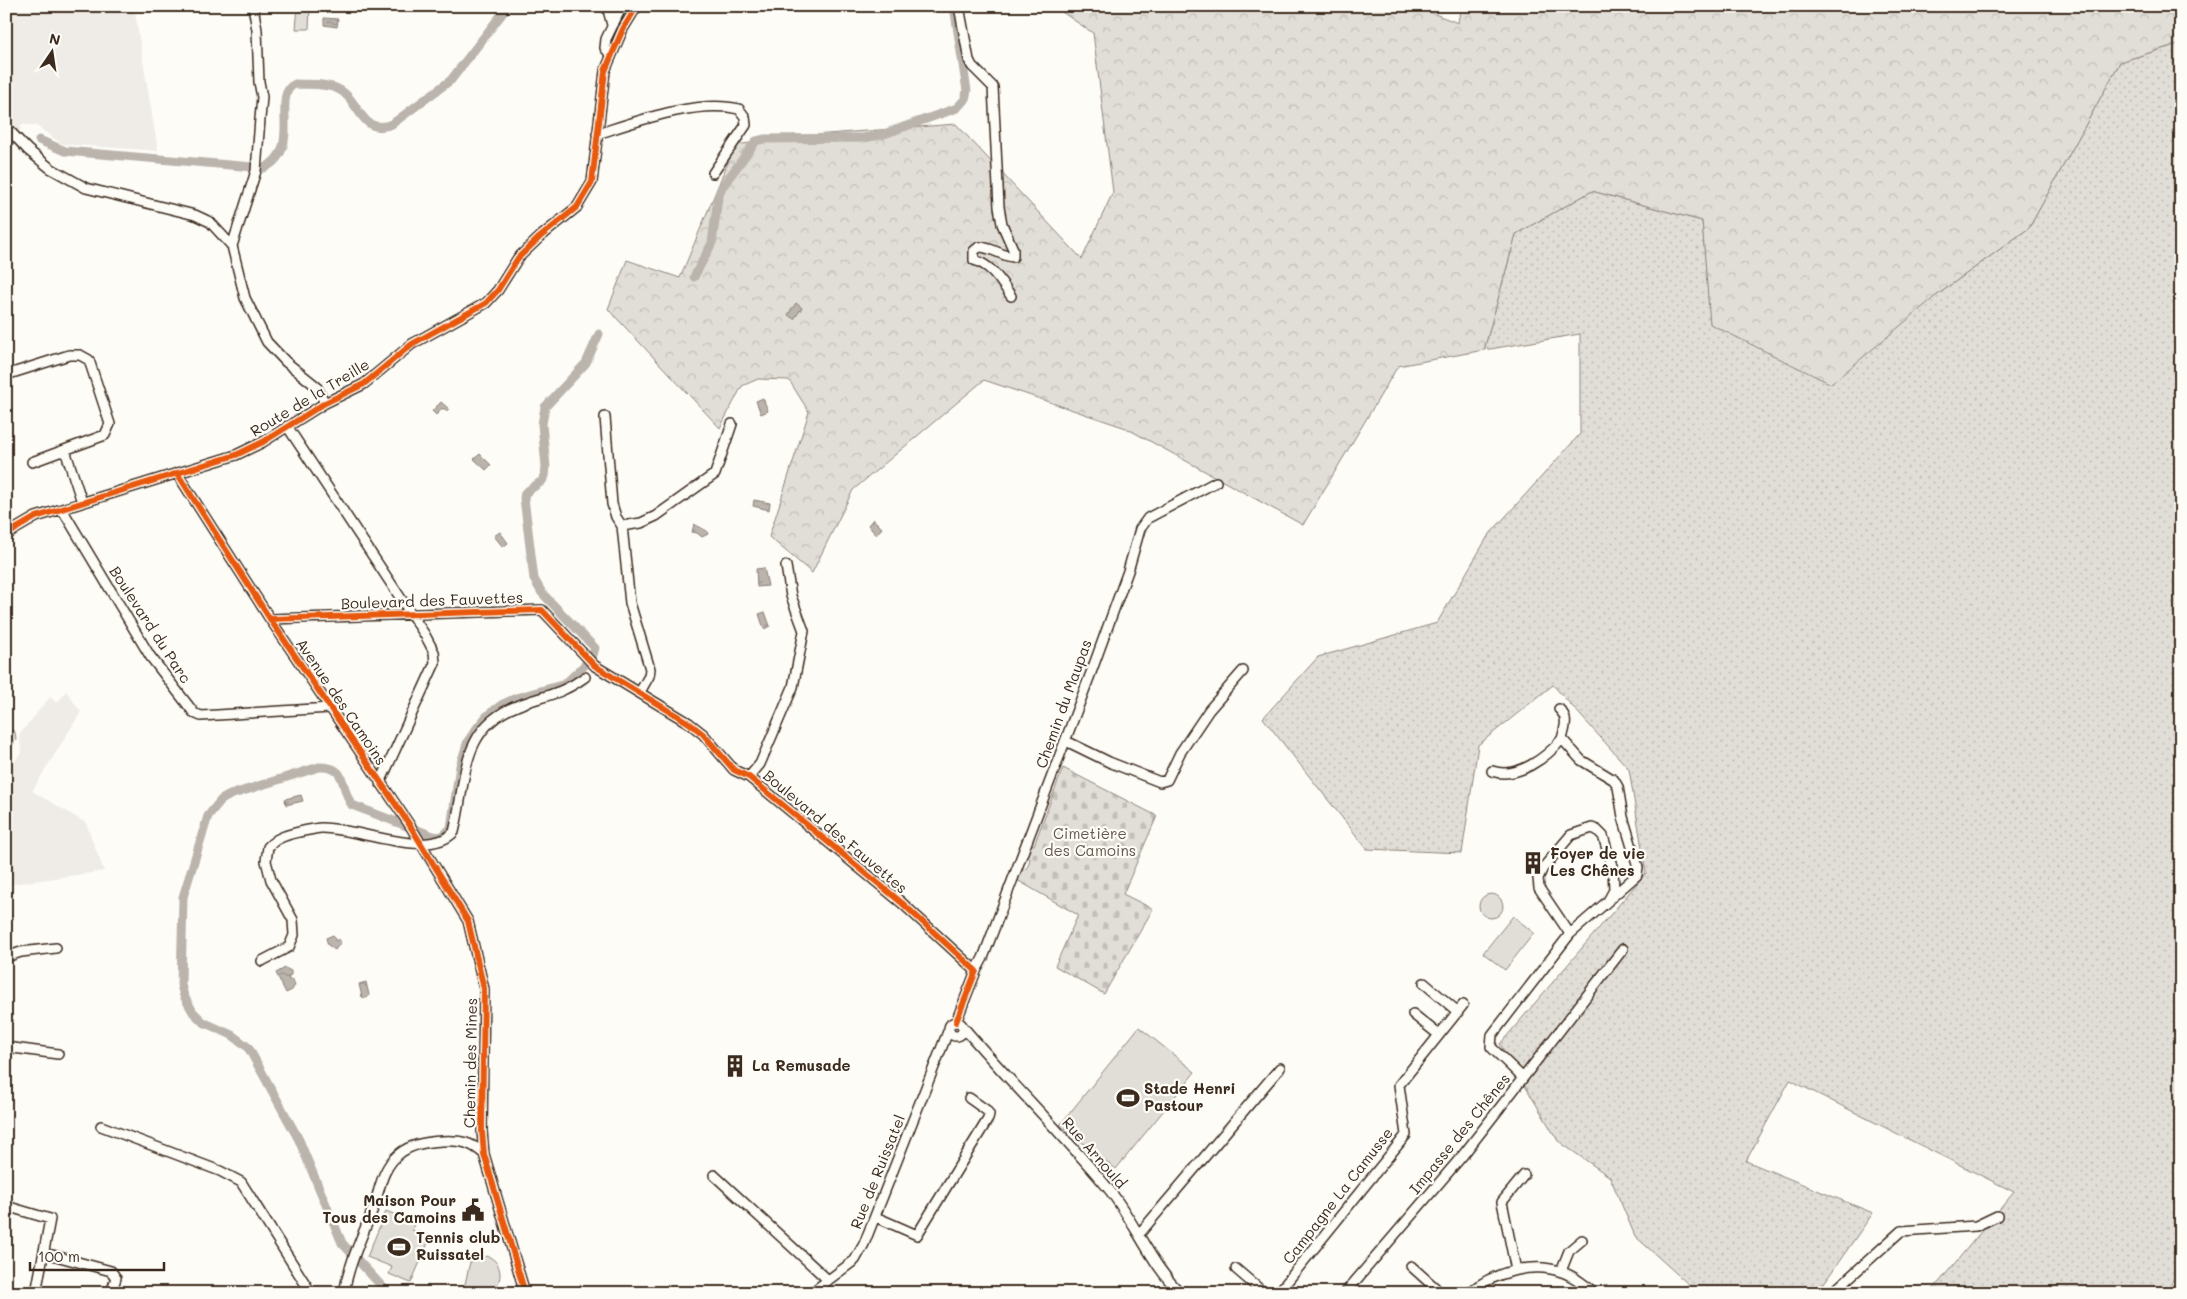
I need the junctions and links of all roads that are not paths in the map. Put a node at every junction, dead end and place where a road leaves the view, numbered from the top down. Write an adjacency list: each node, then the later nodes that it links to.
1 (253, 6): 11 (street)
2 (607, 6): 6 (street)
3 (622, 6): 6 (street)
4 (637, 6): 7 (street, Route de la Treille)
5 (959, 6): 12 (street)
6 (612, 25): 7 (street)
7 (610, 55): 9 (street, Route de la Treille)
8 (6, 128): 11 (street)
9 (597, 134): 10 (street); 14 (street, Route de la Treille)
10 (713, 172)
11 (232, 246): 14 (street)
12 (1012, 296)
13 (6, 374): 18 (street)
14 (326, 403): 17 (street, Route de la Treille)
15 (605, 417): 24 (street)
16 (732, 424): 24 (street)
17 (287, 426): 20 (street, Route de la Treille); 27 (street)
18 (65, 450): 19 (street); 22 (street)
19 (32, 462)
20 (177, 473): 22 (street, Route de la Treille); 28 (street, Avenue des Camoins)
21 (1216, 482): 35 (street, Chemin du Maupas)
22 (82, 502): 23 (street, Route de la Treille)
23 (62, 509): 25 (street, Route de la Treille); 32 (street, Boulevard du Parc)
24 (622, 526): 31 (street)
25 (8, 532)
26 (786, 566): 37 (street)
27 (412, 614): 28 (street, Boulevard des Fauvettes); 31 (street, Boulevard des Fauvettes); 38 (street)
28 (270, 619): 32 (street, Avenue des Camoins)
29 (1243, 671): 35 (street)
30 (585, 677): 39 (street)
31 (640, 692): 37 (street, Boulevard des Fauvettes)
32 (330, 708): 38 (street, Avenue des Camoins)
33 (1559, 708): 34 (street)
34 (1562, 739): 36 (street); 40 (street)
35 (1066, 741): 46 (street, Chemin du Maupas)
36 (1492, 771)
37 (750, 777): 46 (street, Boulevard des Fauvettes)
38 (380, 783): 39 (street, Avenue des Camoins)
39 (418, 839): 45 (street); 57 (street, Chemin des Mines)
40 (1608, 901): 41 (street); 41 (street)
41 (1570, 934): 54 (street, Impasse des Chênes)
42 (56, 948): 44 (street)
43 (1623, 949): 54 (street)
44 (6, 957)
45 (262, 961)
46 (976, 971): 49 (street, Rue Arnould)
47 (1424, 983): 50 (street, Campagne La Camusse)
48 (1412, 1014): 50 (street)
49 (956, 1032): 62 (street, Rue de Ruissatel); 63 (street, Rue Arnould)
50 (1439, 1035): 79 (street, Campagne La Camusse)
51 (6, 1047): 52 (street)
52 (58, 1054)
53 (1280, 1068): 63 (street)
54 (1523, 1078): 80 (street, Impasse des Chênes)
55 (969, 1098): 62 (street)
56 (101, 1126): 73 (street)
57 (484, 1154): 74 (street); 75 (street, Chemin des Mines)
58 (714, 1175): 70 (street)
59 (1524, 1175): 68 (street)
60 (6, 1206): 65 (street)
61 (1997, 1216): 84 (street)
62 (876, 1218): 70 (street, Rue de Ruissatel)
63 (1140, 1233): 77 (street, Rue Arnould)
64 (1582, 1240): 69 (street)
65 (45, 1253): 71 (street); 72 (street)
66 (1411, 1266): 81 (street)
67 (1236, 1269): 78 (street)
68 (1516, 1270): 69 (street); 82 (street)
69 (1561, 1271): 83 (street)
70 (828, 1280): 76 (street, Rue de Ruissatel)
71 (36, 1293)
72 (111, 1293)
73 (311, 1293)
74 (344, 1293)
75 (525, 1293)
76 (811, 1293)
77 (1181, 1293)
78 (1264, 1293)
79 (1278, 1293)
80 (1345, 1293)
81 (1441, 1293)
82 (1469, 1293)
83 (1595, 1293)
84 (1832, 1293)

